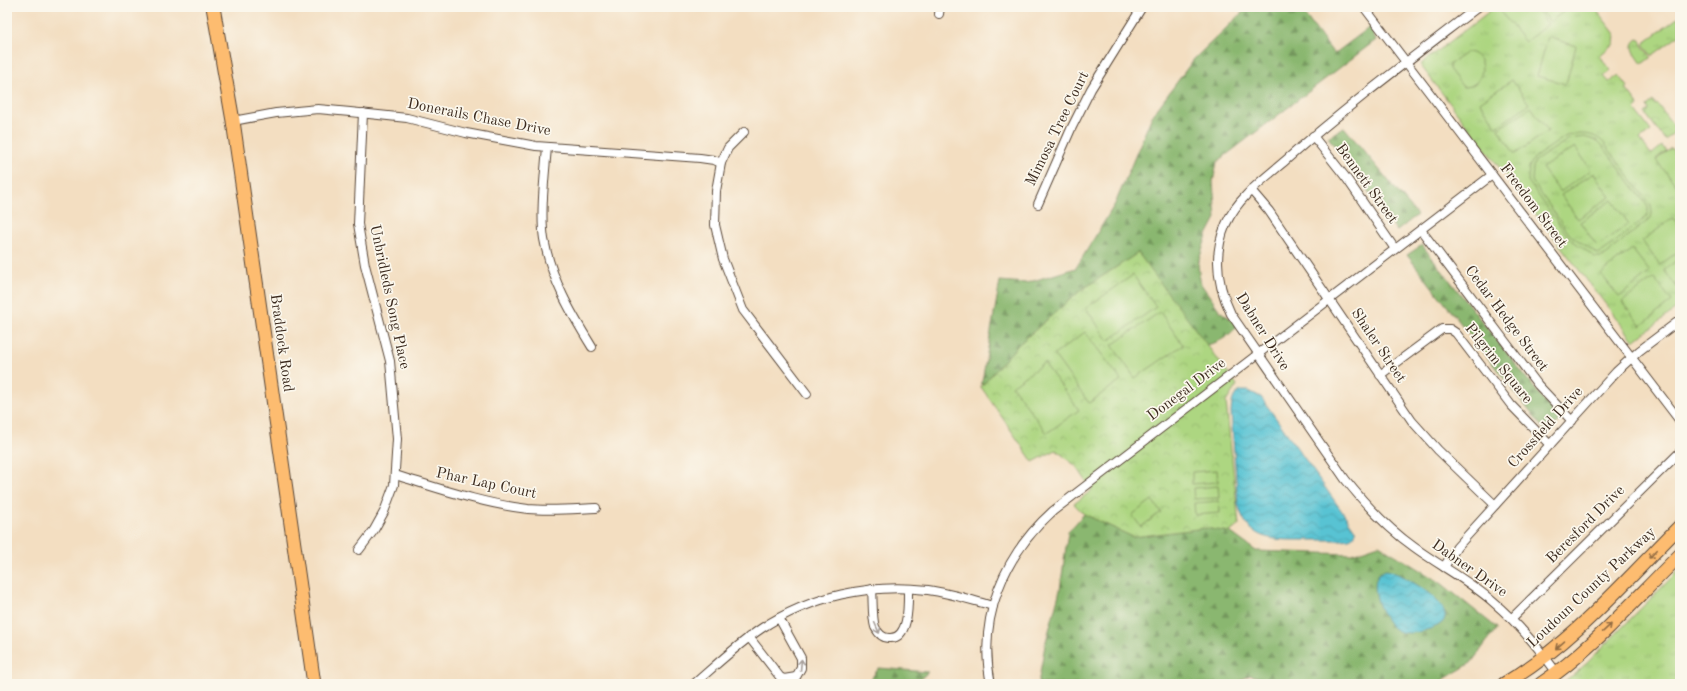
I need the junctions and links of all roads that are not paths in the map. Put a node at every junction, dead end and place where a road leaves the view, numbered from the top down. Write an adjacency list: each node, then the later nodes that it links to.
1 (213, 7): 7 (main road, Braddock Road)
2 (1142, 7): 14 (street, Mimosa Tree Court)
3 (1364, 7): 5 (street, Freedom Street)
4 (1478, 7): 5 (street, Dabner Drive)
5 (1406, 62): 9 (street, Dabner Drive); 12 (street, Freedom Street)
6 (363, 113): 7 (street, Donerails Chase Drive); 10 (street, Donerails Chase Drive); 28 (street, Unbridleds Song Place)
7 (233, 121): 43 (main road, Braddock Road)
8 (744, 132): 11 (street)
9 (1312, 136): 13 (street, Dabner Drive); 16 (street, Bennett Street)
10 (547, 147): 11 (street, Donerails Chase Drive); 19 (street)
11 (720, 163): 23 (street)
12 (1492, 175): 15 (street, Donegal Drive); 21 (street, Freedom Street)
13 (1251, 190): 17 (street, Shaler Street); 20 (street, Dabner Drive)
14 (1038, 204)
15 (1421, 230): 16 (street, Donegal Drive); 24 (street, Cedar Hedge Street)
16 (1395, 249): 17 (street, Donegal Drive)
17 (1329, 300): 20 (street, Donegal Drive); 22 (street, Shaler Street)
18 (1680, 320): 21 (street, Crossfield Drive)
19 (592, 347)
20 (1258, 354): 34 (street, Dabner Drive); 37 (street, Donegal Drive)
21 (1631, 358): 24 (street, Crossfield Drive); 25 (street, Freedom Street)
22 (1380, 375): 26 (street, Pilgrim Square); 29 (street, Shaler Street)
23 (807, 394)
24 (1572, 421): 26 (street, Crossfield Drive)
25 (1680, 421)
26 (1550, 445): 29 (street, Crossfield Drive)
27 (1680, 452): 39 (street, Beresford Drive)
28 (395, 475): 30 (street, Phar Lap Court); 32 (street, Unbridleds Song Place)
29 (1495, 505): 34 (street, Crossfield Drive)
30 (596, 508)
31 (1680, 526): 41 (main road, Loudoun County Parkway, one-way to 41)
32 (358, 550)
33 (1680, 555): 42 (main road, one-way to 33)
34 (1444, 567): 39 (street, Dabner Drive)
35 (908, 588): 36 (street); 36 (street, one-way to 35); 37 (street)
36 (872, 590): 38 (street)
37 (993, 606): 45 (street, Donegal Drive)
38 (779, 618): 40 (street); 40 (street, one-way to 38)
39 (1512, 618): 41 (street, Dabner Drive)
40 (749, 637): 44 (street)
41 (1545, 656): 42 (street, Dabner Drive); 46 (main road, Loudoun County Parkway)
42 (1557, 673): 47 (main road)
43 (314, 684)
44 (694, 684)
45 (991, 684)
46 (1504, 684)
47 (1541, 684)

